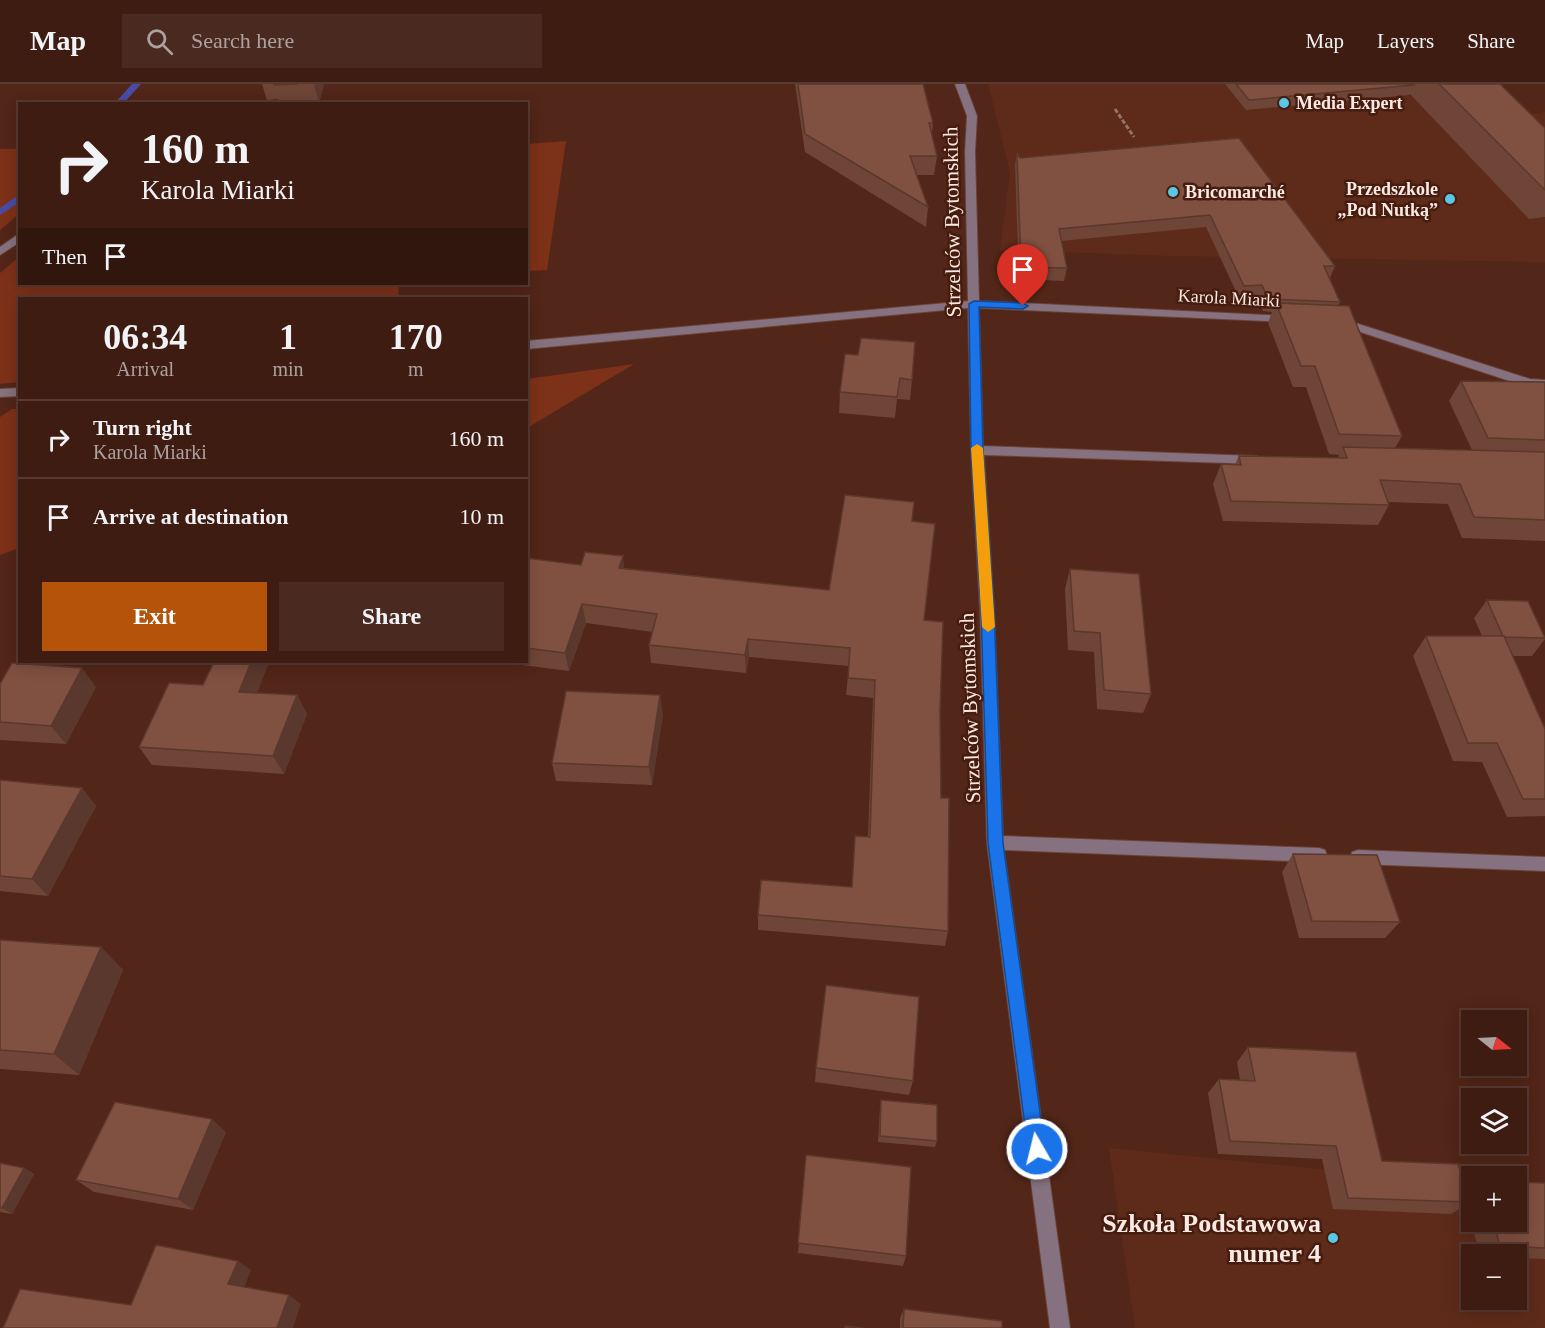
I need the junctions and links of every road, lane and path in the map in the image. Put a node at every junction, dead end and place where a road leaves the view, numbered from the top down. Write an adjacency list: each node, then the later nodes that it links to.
1 (960, 84): 6 (street, Strzelców Bytomskich)
2 (1115, 109): 3 (path)
3 (1134, 137)
4 (18, 238): 5 (street)
5 (0, 252)
6 (974, 304): 7 (street, Karola Miarki); 9 (street, Karola Miarki); 13 (street, Strzelców Bytomskich)
7 (1305, 319)
8 (1329, 320): 10 (street)
9 (528, 345)
10 (1545, 384)
11 (18, 392): 12 (street)
12 (0, 393)
13 (977, 450): 14 (street); 15 (street, Strzelców Bytomskich)
14 (1267, 460)
15 (995, 843): 16 (street); 17 (street, Strzelców Bytomskich)
16 (1545, 864)
17 (1060, 1328)

